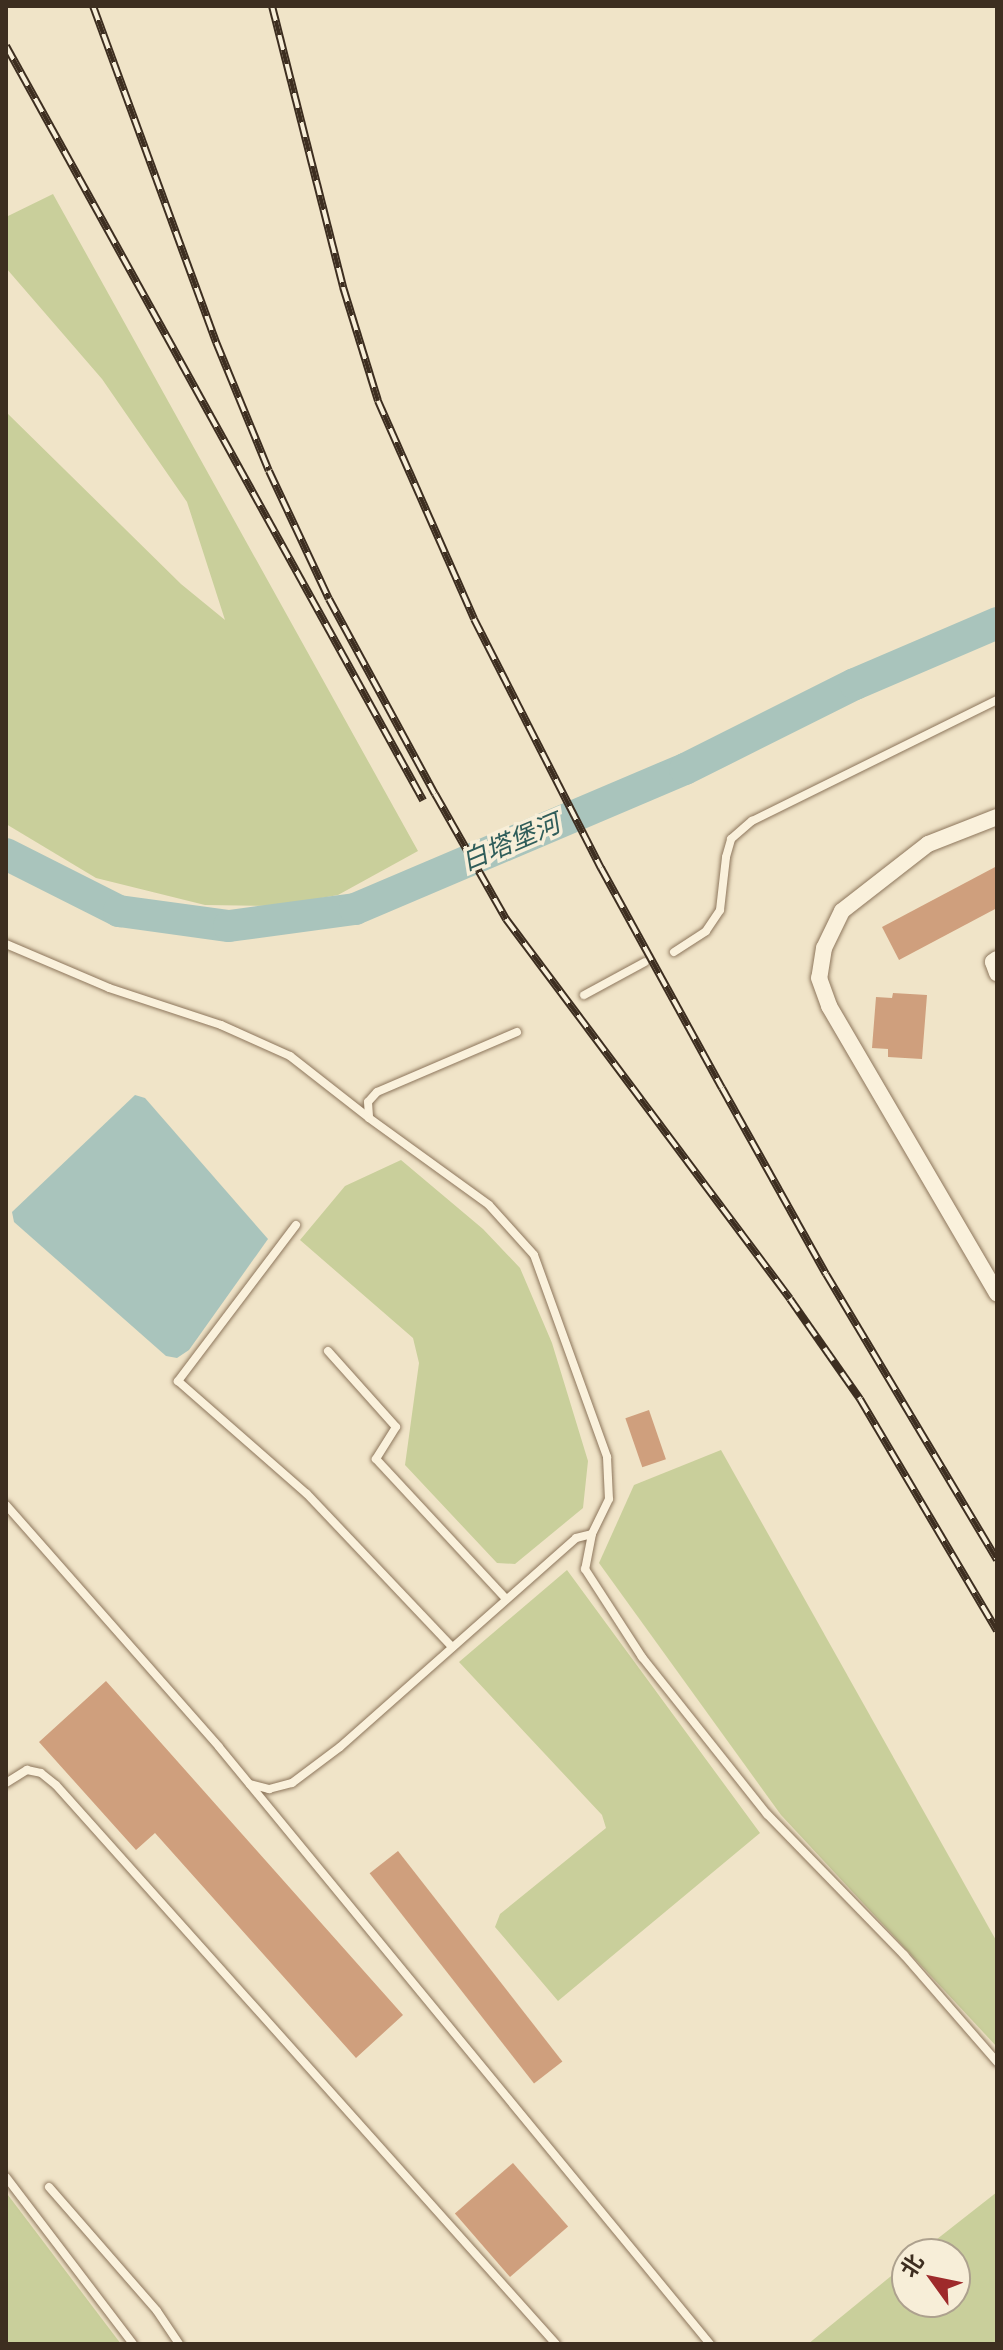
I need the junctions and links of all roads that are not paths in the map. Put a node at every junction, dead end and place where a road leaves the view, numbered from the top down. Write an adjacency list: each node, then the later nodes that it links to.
1 (997, 700): 4 (lane)
2 (997, 817): 12 (street)
3 (6, 944): 10 (lane)
4 (674, 952)
5 (997, 959): 7 (street)
6 (645, 962): 8 (lane)
7 (997, 973)
8 (584, 995)
9 (517, 1032): 10 (lane)
10 (369, 1118): 15 (lane)
11 (296, 1225): 17 (lane)
12 (997, 1294)
13 (328, 1351): 16 (lane)
14 (6, 1505): 19 (lane)
15 (592, 1534): 16 (lane); 20 (lane)
16 (506, 1599): 17 (lane)
17 (452, 1647): 19 (lane)
18 (6, 1783): 25 (lane)
19 (249, 1784): 26 (lane)
20 (997, 2062)
21 (6, 2177): 23 (lane)
22 (49, 2187): 24 (lane)
23 (133, 2344)
24 (179, 2344)
25 (556, 2344)
26 (710, 2344)

